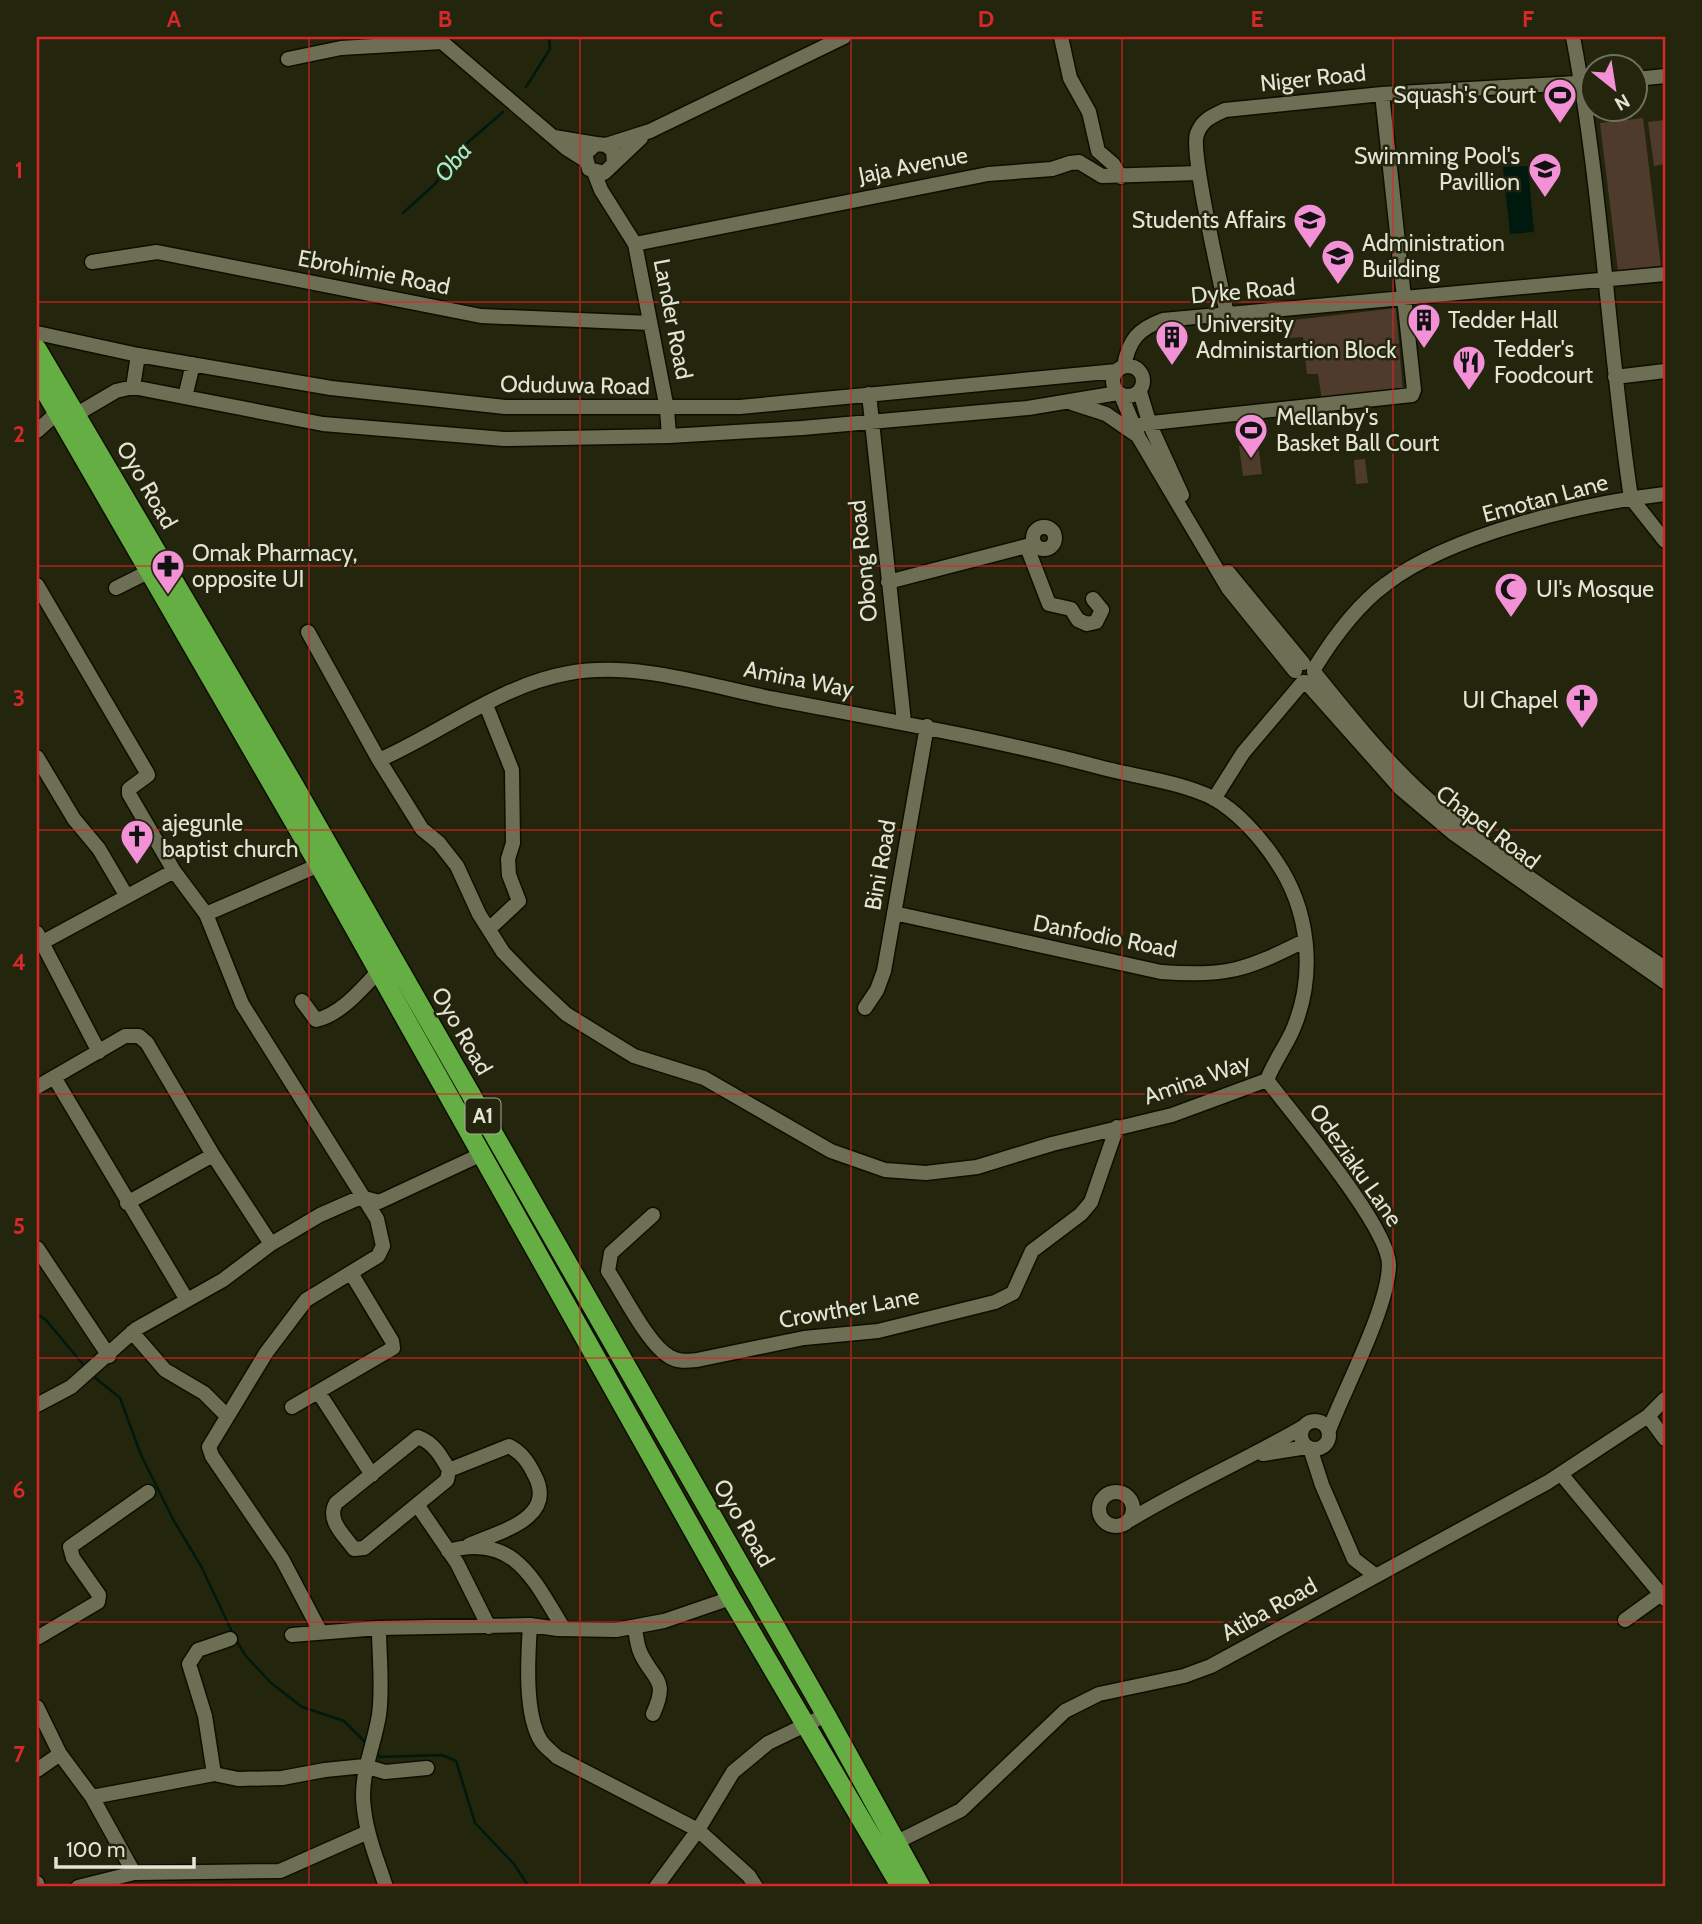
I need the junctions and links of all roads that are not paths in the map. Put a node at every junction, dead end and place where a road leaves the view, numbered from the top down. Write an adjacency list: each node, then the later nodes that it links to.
1 (844, 37): 10 (street)
2 (1061, 37): 16 (street)
3 (1573, 37): 5 (street, Emotan Lane)
4 (441, 40): 6 (street); 11 (street)
5 (1580, 58)
6 (288, 59)
7 (1580, 83): 8 (street, Niger Road)
8 (1382, 94): 15 (street, Niger Road); 22 (street)
9 (1592, 122): 21 (street, Emotan Lane)
10 (650, 131): 12 (street); 13 (street)
11 (554, 137): 12 (street); 14 (street)
12 (601, 144): 13 (street); 14 (street)
13 (613, 164): 14 (street); 17 (street, Lander Road)
14 (589, 166): 17 (street, Lander Road)
15 (1199, 173): 16 (street, Jaja Avenue); 23 (street)
16 (1121, 177): 18 (street, Jaja Avenue)
17 (618, 214): 18 (street, Lander Road)
18 (635, 244): 24 (street, Lander Road)
19 (92, 262): 24 (street, Ebrohimie Road)
20 (1665, 274): 21 (street, Dyke Road)
21 (1608, 281): 22 (street, Dyke Road); 31 (street, Emotan Lane)
22 (1403, 298): 23 (street, Dyke Road); 42 (street)
23 (1227, 315): 29 (street, Dyke Road)
24 (650, 323): 39 (street, Lander Road)
25 (37, 333): 27 (street, Oduduwa Road)
26 (38, 354): 40 (highway, Oyo Road / A1)
27 (138, 355): 28 (street, Oduduwa Road); 33 (street)
28 (193, 364): 37 (street); 39 (street, Oduduwa Road)
29 (1126, 368): 34 (street); 35 (street, Oduduwa Road); 36 (street)
30 (1665, 371): 31 (street)
31 (1615, 377): 47 (street, Emotan Lane)
32 (39, 381): 40 (highway)
33 (133, 387): 37 (street); 40 (street)
34 (1140, 392): 36 (street); 42 (street, Chapel Road)
35 (869, 394): 39 (street, Oduduwa Road); 41 (street, Obong Road)
36 (1120, 394): 38 (street); 44 (street, Chapel Road)
37 (185, 397): 45 (street)
38 (1068, 401): 41 (street); 44 (street)
39 (667, 409): 45 (street, Lander Road)
40 (68, 413): 43 (street); 49 (highway, Oyo Road / A1); 59 (highway, Oyo Road / A1)
41 (870, 421): 45 (street); 50 (street, Obong Road)
42 (1150, 425): 44 (street); 55 (street, Chapel Road)
43 (37, 431)
44 (1136, 432): 55 (street, Chapel Road)
45 (669, 436)
46 (1665, 494): 47 (street)
47 (1631, 498): 48 (street); 55 (street, Emotan Lane)
48 (1665, 541)
49 (148, 572): 52 (street); 59 (highway, Oyo Road / A1)
50 (888, 582): 53 (street); 57 (street, Obong Road)
51 (37, 585): 64 (street)
52 (117, 588)
53 (1093, 599)
54 (307, 632): 61 (street, Amina Way)
55 (1304, 672): 62 (street, Emotan Lane); 73 (street, Chapel Road); 75 (street, Chapel Road)
56 (486, 705): 57 (street, Amina Way); 61 (street, Amina Way); 68 (street)
57 (904, 722): 58 (street, Amina Way)
58 (928, 726): 62 (street, Amina Way); 67 (street, Bini Road)
59 (262, 748): 63 (highway, Oyo Road / A1); 132 (highway, Oyo Road / A1)
60 (37, 757): 65 (street)
61 (379, 760): 68 (street, Amina Way)
62 (1214, 799): 70 (street, Amina Way)
63 (319, 865): 66 (street); 74 (highway, Oyo Road / A1)
64 (174, 871): 65 (street); 66 (street)
65 (126, 895): 69 (street)
66 (206, 914): 85 (street)
67 (894, 914): 70 (street, Danfodio Road); 77 (street, Bini Road)
68 (489, 929): 82 (street, Amina Way)
69 (40, 937): 71 (street)
70 (1304, 941): 80 (street, Amina Way)
71 (50, 956): 72 (street); 78 (street)
72 (37, 965)
73 (1665, 968)
74 (379, 971): 76 (street); 83 (highway, Oyo Road / A1)
75 (1665, 982)
76 (302, 1002)
77 (865, 1008)
78 (99, 1052): 79 (street); 84 (street)
79 (54, 1077): 81 (street); 86 (street)
80 (1268, 1080): 82 (street, Amina Way); 96 (street, Odeziaku Lane)
81 (37, 1087)
82 (1117, 1127): 87 (street, Crowther Lane)
83 (482, 1154): 85 (street); 119 (highway, Oyo Road / A1)
84 (213, 1155): 86 (street); 88 (street)
85 (361, 1197): 88 (street); 90 (street)
86 (127, 1203): 91 (street)
87 (653, 1215)
88 (271, 1244): 91 (street)
89 (37, 1248): 93 (street)
90 (351, 1273): 94 (street); 99 (street)
91 (187, 1300): 92 (street)
92 (132, 1332): 93 (street); 99 (street)
93 (109, 1356): 97 (street)
94 (319, 1393): 98 (street); 108 (street)
95 (1665, 1399): 100 (street, Atiba Road)
96 (1341, 1400): 101 (street); 102 (street, Odeziaku Lane)
97 (37, 1405)
98 (292, 1406)
99 (227, 1416): 126 (street)
100 (1648, 1416): 103 (street); 107 (street, Atiba Road)
101 (1307, 1424): 102 (street); 104 (street); 105 (street)
102 (1328, 1435): 104 (street); 109 (street, Odeziaku Lane)
103 (1665, 1439)
104 (1309, 1447): 105 (street); 109 (street)
105 (1255, 1455): 112 (street)
106 (449, 1470): 108 (street); 111 (street); 113 (street)
107 (1561, 1474): 116 (street, Atiba Road); 118 (street)
108 (372, 1475): 111 (street)
109 (1322, 1485): 115 (street)
110 (148, 1492): 128 (street)
111 (418, 1506): 114 (street)
112 (1130, 1520)
113 (469, 1545): 114 (street); 125 (street)
114 (448, 1551): 122 (street)
115 (1354, 1559): 116 (street); 117 (street)
116 (1376, 1576): 117 (street, Atiba Road)
117 (1352, 1589): 142 (street, Atiba Road)
118 (1663, 1597): 120 (street)
119 (731, 1598): 123 (street); 133 (highway, Oyo Road / A1)
120 (1625, 1620)
121 (530, 1625): 122 (street); 125 (street); 140 (street)
122 (489, 1627): 124 (street)
123 (635, 1627): 125 (street); 131 (street)
124 (379, 1628): 126 (street); 135 (street)
125 (564, 1629)
126 (320, 1631): 127 (street)
127 (292, 1635)
128 (37, 1638)
129 (230, 1639): 138 (street)
130 (37, 1707): 134 (street)
131 (653, 1714)
132 (826, 1715): 133 (street); 142 (highway, Oyo Road / A1)
133 (808, 1724): 140 (street); 148 (highway, Oyo Road / A1)
134 (60, 1754): 137 (street); 139 (street)
135 (365, 1766): 136 (street); 138 (street); 141 (street)
136 (428, 1769)
137 (37, 1770)
138 (214, 1774): 139 (street)
139 (92, 1797): 143 (street)
140 (698, 1830): 146 (street); 147 (street)
141 (368, 1832): 143 (street); 145 (street)
142 (895, 1843): 149 (highway, Oyo Road / A1)
143 (134, 1873): 144 (street)
144 (78, 1887)
145 (386, 1887)
146 (656, 1887)
147 (756, 1887)
148 (901, 1887)
149 (921, 1887)

